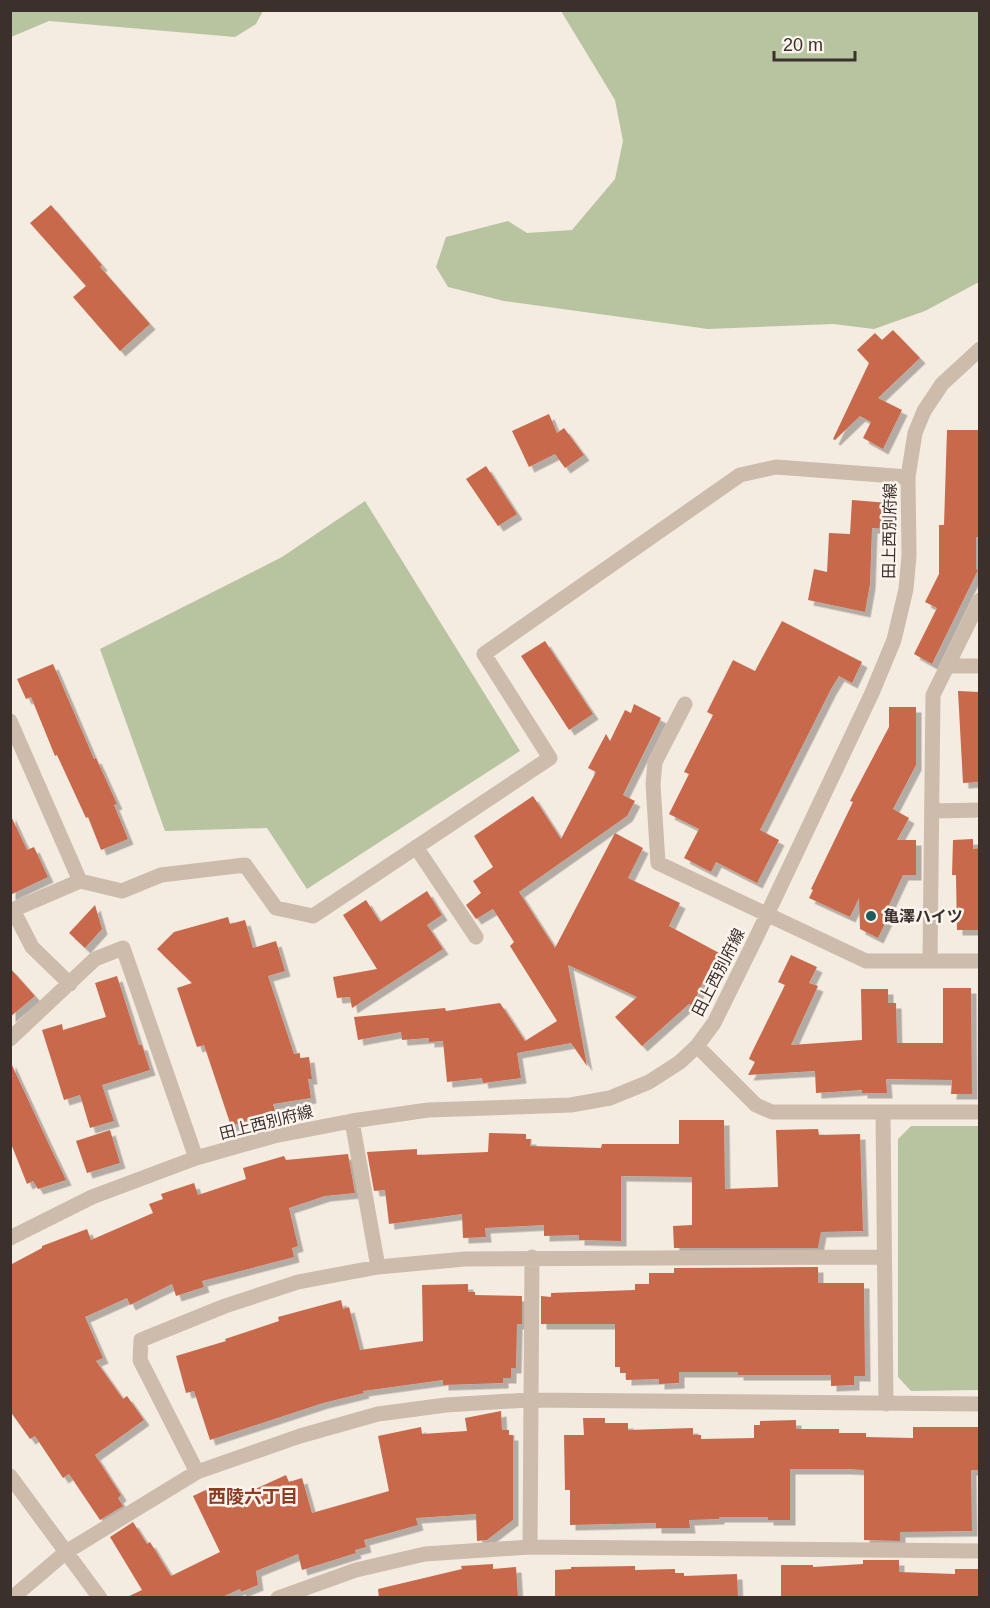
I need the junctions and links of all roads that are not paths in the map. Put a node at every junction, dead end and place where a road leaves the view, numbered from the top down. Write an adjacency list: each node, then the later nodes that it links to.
1 (980, 349): 2 (street, 田上西別府線)
2 (908, 477): 10 (street); 13 (street, 田上西別府線)
3 (980, 600): 4 (street)
4 (948, 666): 5 (street); 9 (street)
5 (980, 666)
6 (685, 704): 13 (street)
7 (10, 721): 11 (street)
8 (980, 810): 9 (street)
9 (932, 811): 15 (street)
10 (416, 847): 11 (street); 14 (street)
11 (80, 880): 12 (street)
12 (12, 911): 17 (street)
13 (767, 914): 15 (street); 19 (street, 田上西別府線)
14 (476, 937)
15 (930, 961): 16 (street)
16 (980, 961)
17 (70, 984): 18 (street); 23 (street)
18 (10, 1039)
19 (698, 1046): 20 (street); 22 (street, 田上西別府線)
20 (883, 1112): 21 (street); 26 (street)
21 (980, 1112)
22 (352, 1121): 23 (street, 田上西別府線); 27 (street)
23 (196, 1158): 24 (street, 田上西別府線)
24 (10, 1238)
25 (532, 1257): 26 (street); 27 (street); 28 (street)
26 (884, 1257): 29 (street)
27 (378, 1267): 31 (street)
28 (531, 1401): 29 (street); 31 (street); 33 (street)
29 (886, 1404): 30 (street)
30 (980, 1404)
31 (197, 1472): 35 (street)
32 (10, 1476): 35 (street)
33 (530, 1547): 34 (street); 38 (street)
34 (980, 1551)
35 (66, 1552): 36 (street); 37 (street)
36 (12, 1598)
37 (100, 1598)
38 (278, 1598)

